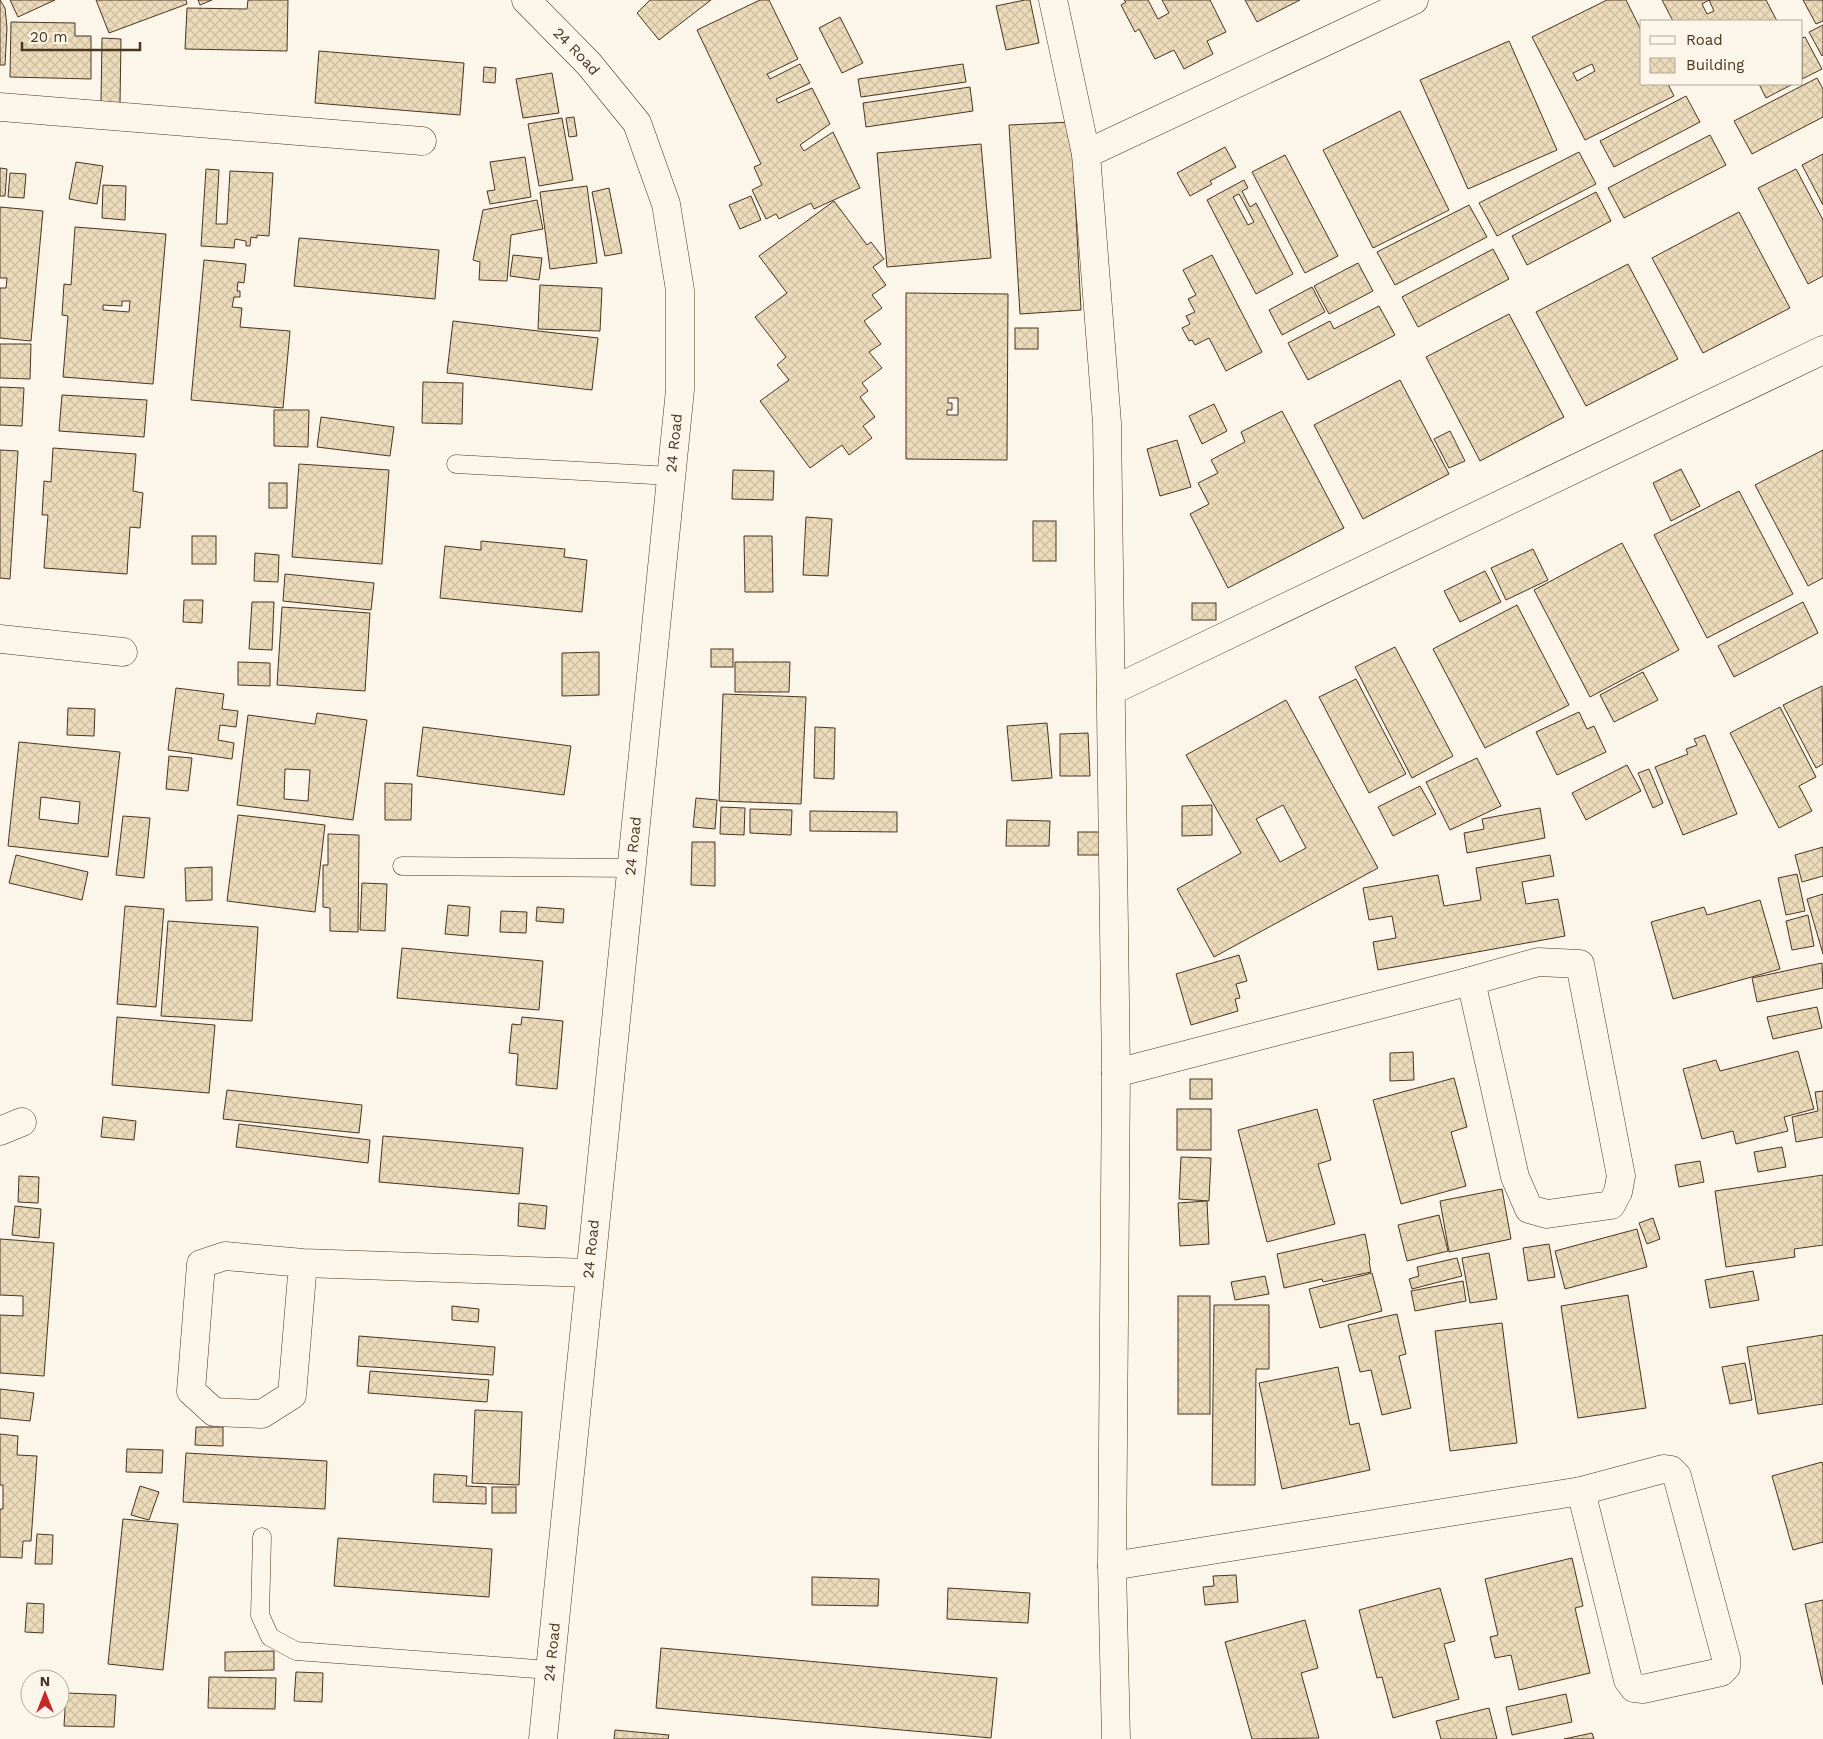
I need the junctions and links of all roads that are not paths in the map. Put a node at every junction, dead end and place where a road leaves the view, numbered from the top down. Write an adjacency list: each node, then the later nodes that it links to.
1 (526, 0): 9 (street, 24 Road)
2 (1053, 0): 6 (street)
3 (1414, 0): 6 (street)
4 (0, 107): 5 (street)
5 (422, 141)
6 (1086, 154): 12 (street)
7 (1823, 350): 12 (street)
8 (456, 464): 9 (lane)
9 (671, 476): 14 (street, 24 Road)
10 (0, 639): 11 (street)
11 (123, 652)
12 (1111, 691): 16 (street)
13 (402, 866): 14 (lane)
14 (631, 868): 18 (street, 24 Road)
15 (1471, 981): 15 (street); 16 (street)
16 (1116, 1074): 21 (street)
17 (303, 1263): 17 (street); 18 (street)
18 (589, 1273): 22 (street, 24 Road)
19 (1581, 1490): 19 (street); 21 (street)
20 (262, 1537): 22 (lane)
21 (1112, 1566): 24 (street)
22 (550, 1670): 23 (street, 24 Road)
23 (543, 1739)
24 (1116, 1739)

